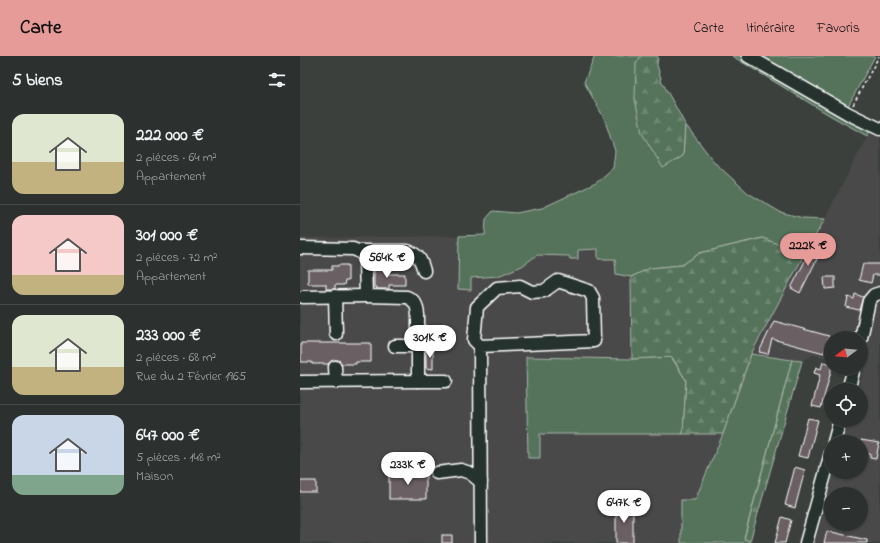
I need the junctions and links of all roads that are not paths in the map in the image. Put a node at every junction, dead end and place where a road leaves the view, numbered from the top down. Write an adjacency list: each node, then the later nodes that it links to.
1 (748, 56): 2 (street)
2 (880, 129)
3 (301, 248): 4 (street)
4 (359, 251): 5 (street); 8 (street)
5 (424, 271)
6 (880, 293): 10 (street)
7 (335, 296): 8 (street); 9 (street); 11 (street)
8 (366, 296): 13 (street)
9 (303, 297)
10 (863, 331)
11 (336, 334)
12 (395, 346): 13 (street)
13 (418, 346): 16 (street)
14 (480, 346): 14 (street); 22 (street)
15 (335, 367): 19 (street)
16 (418, 381): 17 (street); 19 (street)
17 (446, 381)
18 (300, 382): 19 (street)
19 (336, 382)
20 (437, 473): 22 (street)
21 (824, 478): 24 (street)
22 (481, 482): 23 (street)
23 (481, 543)
24 (806, 543)

